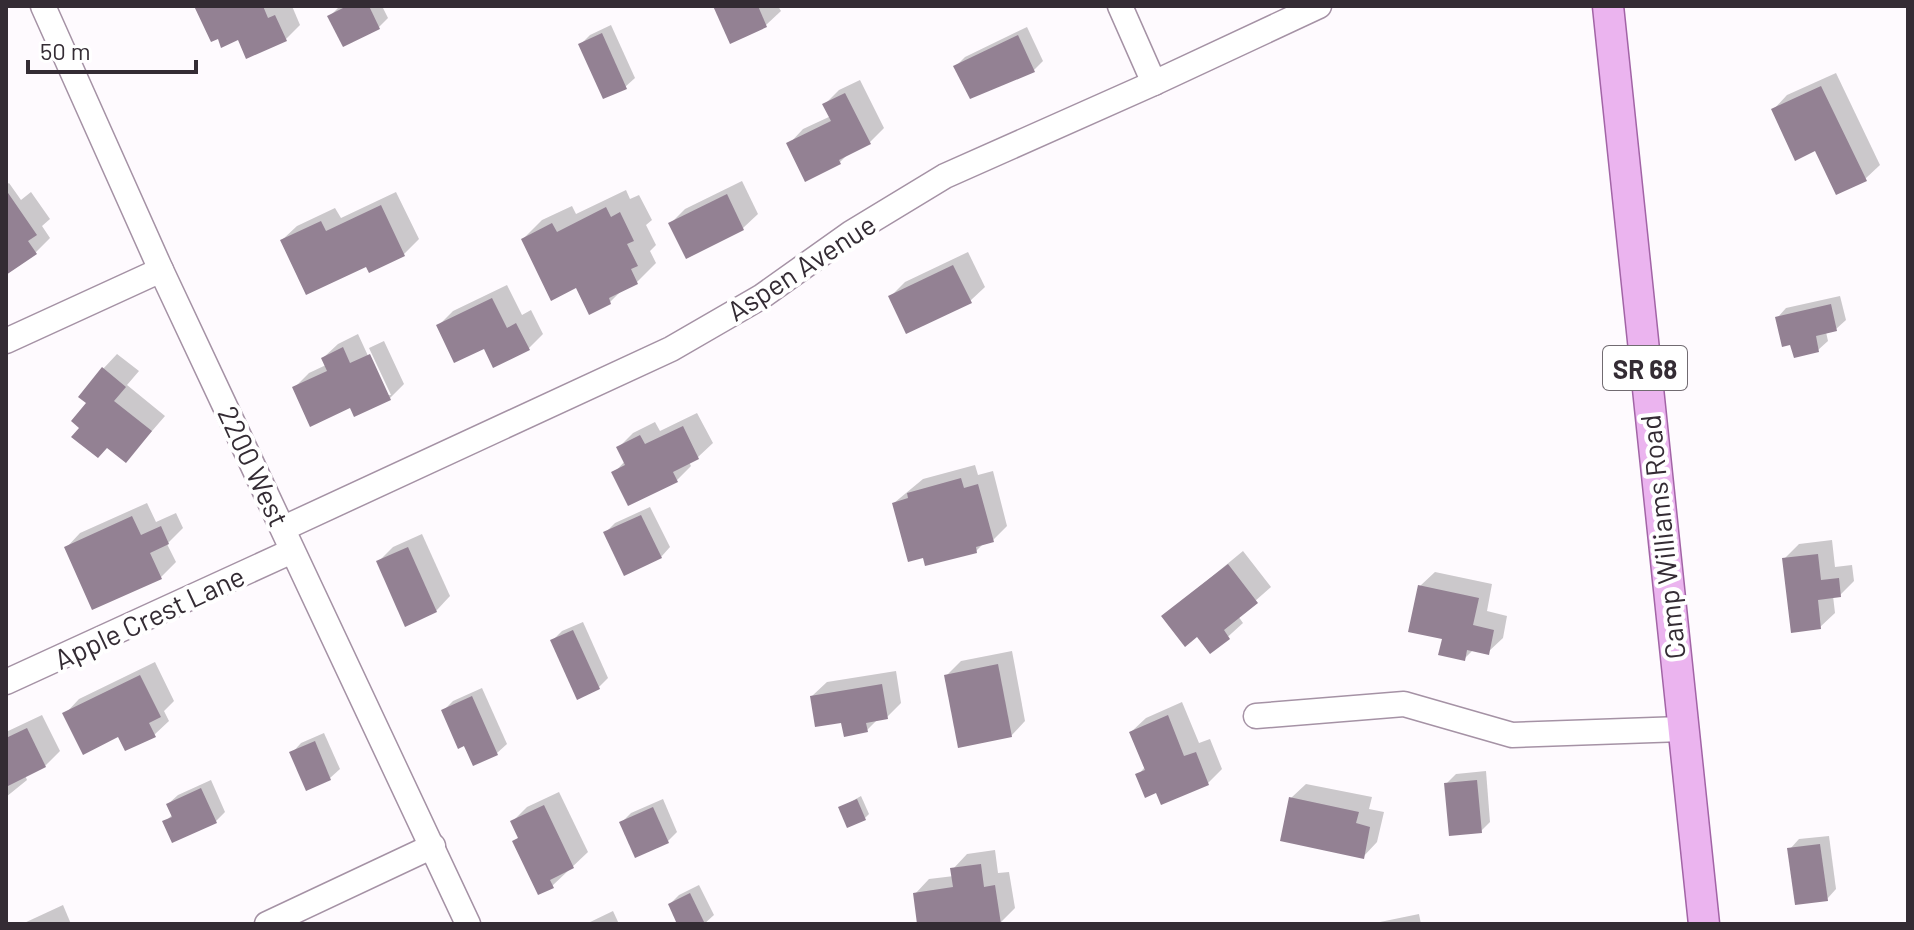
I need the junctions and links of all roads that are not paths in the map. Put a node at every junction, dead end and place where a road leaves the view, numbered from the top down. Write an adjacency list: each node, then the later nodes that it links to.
1 (43, 6): 6 (street, 2200 West)
2 (1120, 6): 5 (street)
3 (1319, 6): 5 (street, Aspen Avenue)
4 (1608, 6): 11 (main road, Camp Williams Road / SR 68)
5 (1154, 83): 8 (street, Aspen Avenue)
6 (161, 270): 7 (street); 8 (street, 2200 West)
7 (6, 341)
8 (288, 539): 9 (street, Apple Crest Lane); 12 (street, 2200 West)
9 (6, 682)
10 (1256, 716): 11 (street)
11 (1682, 729): 15 (main road, Camp Williams Road / SR 68)
12 (433, 846): 13 (street); 14 (street, 2200 West)
13 (267, 924)
14 (468, 924)
15 (1704, 924)

